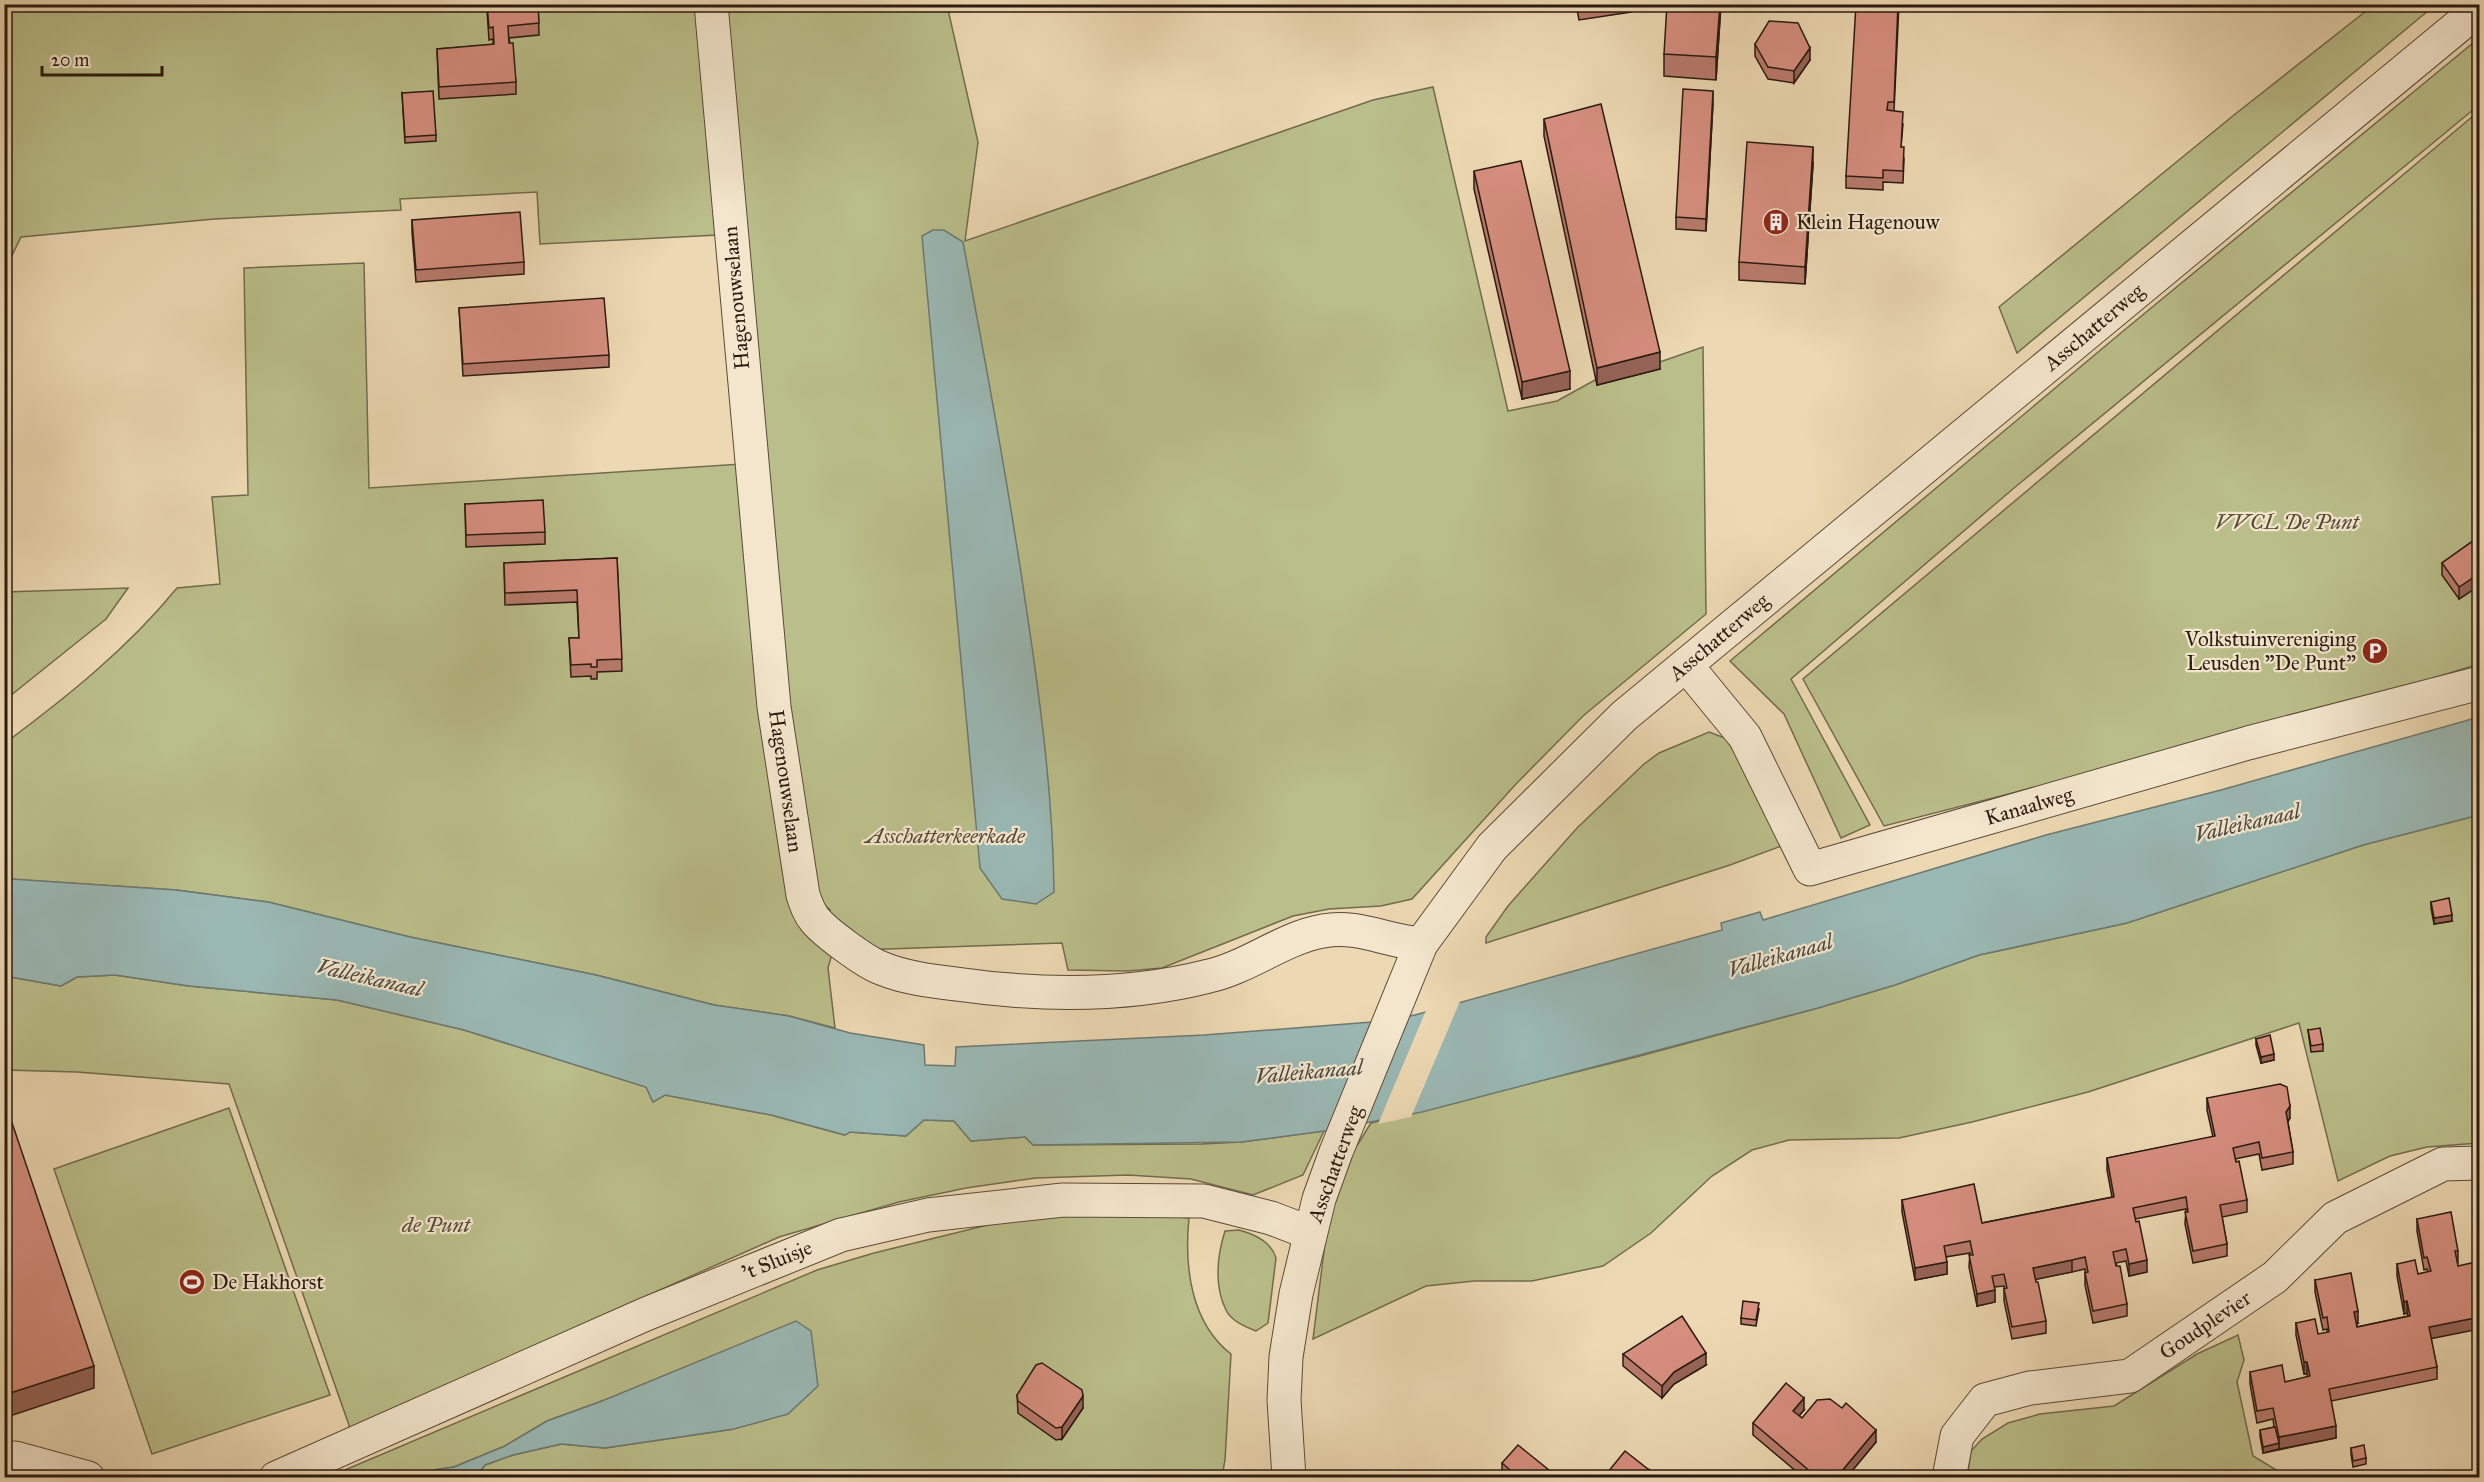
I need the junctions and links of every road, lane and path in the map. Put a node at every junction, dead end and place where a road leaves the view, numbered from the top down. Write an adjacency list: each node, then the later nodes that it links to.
1 (711, 4): 5 (street, Hagenouwselaan)
2 (2480, 8): 3 (street, Asschatterweg)
3 (1686, 665): 4 (street, Kanaalweg); 5 (street, Asschatterweg)
4 (2480, 683)
5 (1421, 945): 7 (street, Asschatterweg)
6 (2480, 1163): 12 (street, Goudplevier)
7 (1310, 1233): 10 (street, 't Sluisje); 11 (street, Asschatterweg)
8 (4, 1461): 9 (street)
9 (88, 1478)
10 (276, 1478)
11 (1289, 1478)
12 (1949, 1478)

